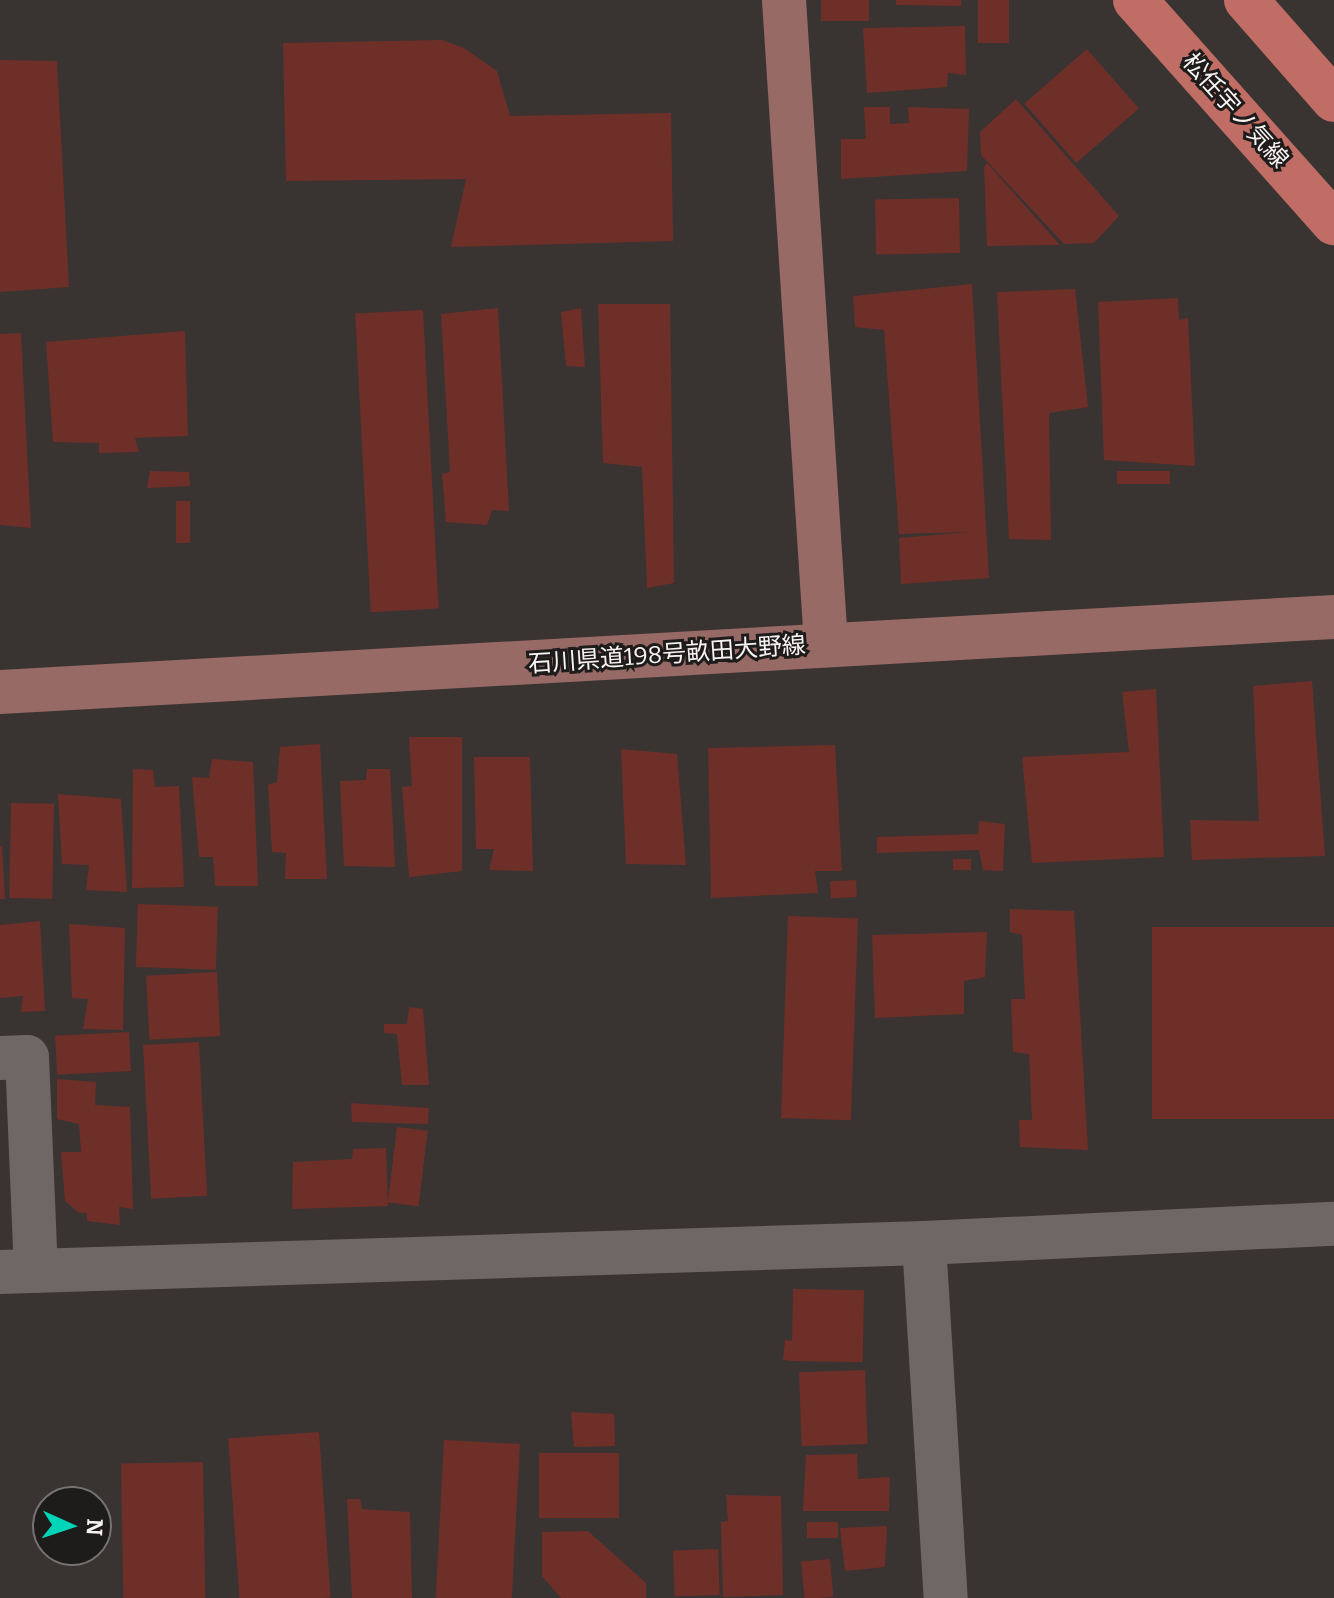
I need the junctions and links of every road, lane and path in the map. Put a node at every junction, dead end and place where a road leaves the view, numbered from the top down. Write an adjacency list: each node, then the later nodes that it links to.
1 (784, 0): 7 (main road)
2 (1135, 0): 5 (main road, 松任宇ノ気線)
3 (1246, 0): 4 (main road)
4 (1334, 100)
5 (1334, 223)
6 (1334, 617): 7 (main road, 石川県道198号畝田大野線)
7 (826, 645): 8 (main road, 石川県道198号畝田大野線)
8 (0, 692)
9 (0, 1058): 12 (street)
10 (1334, 1224): 11 (street)
11 (924, 1243): 12 (street); 13 (street)
12 (18, 1271)
13 (946, 1598)

